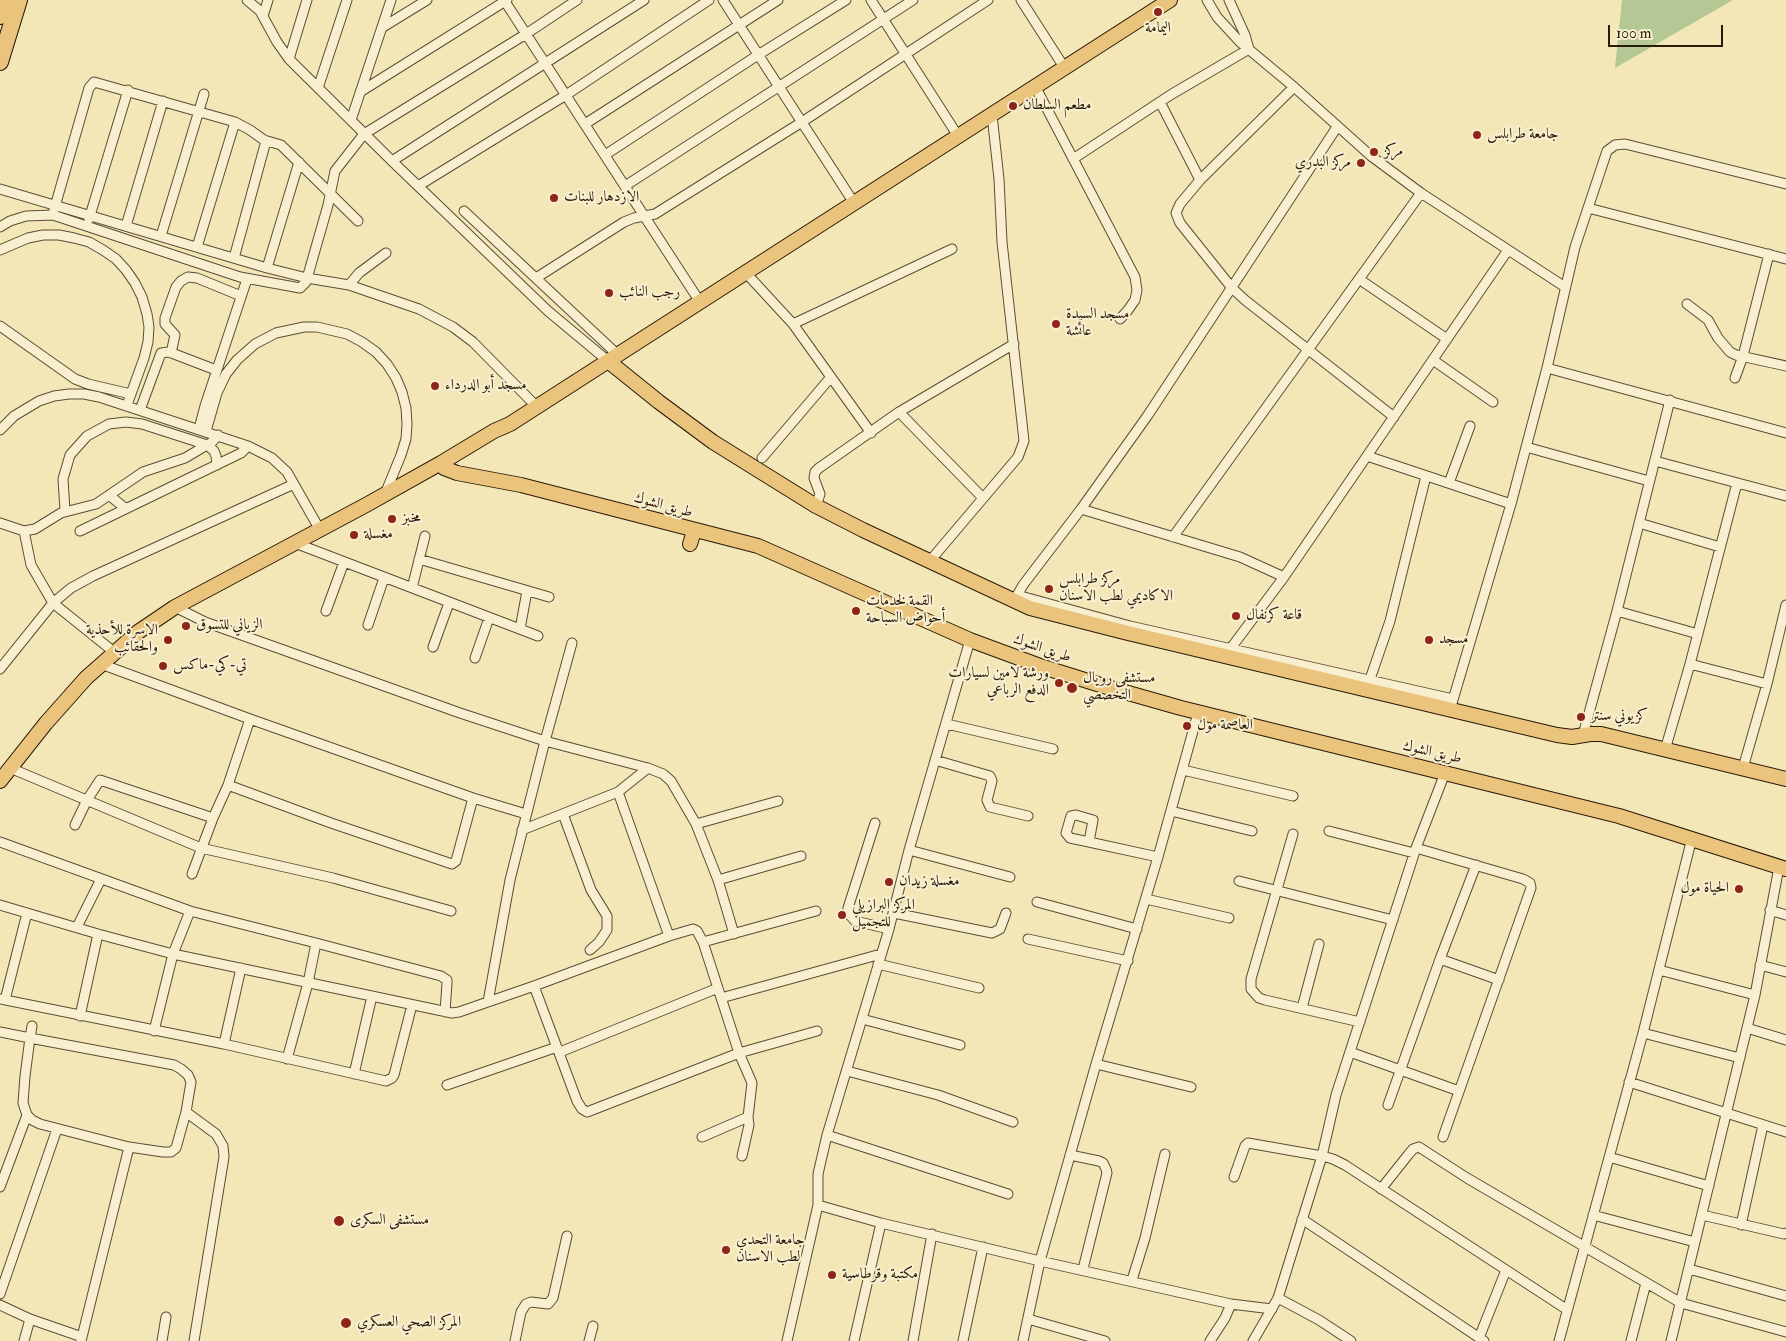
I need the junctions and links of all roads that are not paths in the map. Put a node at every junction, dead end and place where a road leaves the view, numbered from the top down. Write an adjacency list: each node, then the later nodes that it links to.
1 (5, 0): 23 (highway)
2 (19, 0): 33 (highway)
3 (247, 0): 24 (street)
4 (268, 0): 24 (street)
5 (307, 0): 32 (street)
6 (347, 0): 39 (street)
7 (391, 0): 27 (street)
8 (427, 0): 27 (street)
9 (505, 0): 28 (street); 41 (street)
10 (577, 0): 28 (street)
11 (644, 0): 34 (street)
12 (709, 0): 43 (street)
13 (723, 0): 26 (street)
14 (778, 0): 26 (street)
15 (846, 0): 31 (street)
16 (871, 0): 25 (street)
17 (913, 0): 25 (street)
18 (988, 0): 30 (street)
19 (1021, 0): 35 (street)
20 (1170, 0): 35 (main road)
21 (1207, 0): 29 (street)
22 (1229, 0): 29 (street)
23 (0, 16)
24 (263, 16): 32 (street)
25 (883, 19): 30 (street); 37 (street)
26 (739, 25): 31 (street); 51 (street)
27 (383, 27): 41 (street)
28 (526, 34): 34 (street); 53 (street)
29 (1249, 49): 38 (street); 45 (street)
30 (906, 54): 50 (street); 54 (street)
31 (758, 55): 37 (street); 56 (street)
32 (289, 59): 39 (street)
33 (0, 62)
34 (545, 64): 43 (street); 58 (street)
35 (1064, 67): 36 (main road)
36 (1035, 86): 47 (main road); 57 (street)
37 (780, 87): 50 (street); 63 (street)
38 (1294, 87): 52 (street); 60 (street)
39 (318, 88): 48 (street)
40 (128, 90): 44 (street); 68 (street); 72 (street)
41 (360, 92): 48 (street)
42 (204, 94): 46 (street)
43 (566, 95): 51 (street); 62 (street)
44 (163, 101): 46 (street); 76 (street)
45 (1160, 102): 57 (street); 60 (street)
46 (199, 111): 49 (street); 78 (street)
47 (992, 115): 54 (main road); 105 (street)
48 (351, 120): 53 (street)
49 (235, 122): 55 (street); 79 (street)
50 (802, 122): 67 (street); 73 (street)
51 (585, 124): 56 (street)
52 (1337, 127): 66 (street); 95 (street)
53 (364, 134): 58 (street); 65 (street)
54 (958, 136): 67 (main road)
55 (266, 141): 59 (street); 85 (street)
56 (605, 155): 63 (street)
57 (1073, 159): 101 (street)
58 (392, 161): 62 (street)
59 (299, 162): 65 (street); 87 (street)
60 (1200, 180): 95 (street)
61 (1786, 184): 69 (street)
62 (418, 186): 109 (street)
63 (625, 186): 73 (street)
64 (0, 189): 68 (street)
65 (330, 193): 74 (street); 89 (street)
66 (1420, 194): 82 (street); 92 (street)
67 (854, 203): 88 (main road)
68 (55, 205): 71 (street); 72 (street)
69 (1588, 208): 84 (street); 94 (street)
70 (464, 211): 90 (street)
71 (53, 215): 75 (street); 77 (street)
72 (90, 216): 75 (street); 76 (street)
73 (644, 216): 90 (street); 97 (street)
74 (358, 221)
75 (87, 225): 91 (street)
76 (126, 226): 78 (street)
77 (0, 227)
78 (161, 236): 79 (street)
79 (197, 247): 85 (street)
80 (952, 249): 102 (street)
81 (0, 250): 99 (street)
82 (1508, 250): 94 (street); 104 (street)
83 (386, 253): 93 (street)
84 (1769, 254): 86 (street); 108 (street)
85 (234, 258): 87 (street)
86 (1786, 259)
87 (267, 268): 89 (street)
88 (746, 273): 97 (main road); 102 (street)
89 (308, 278): 91 (street); 93 (street)
90 (536, 278): 109 (street)
91 (246, 279): 96 (street)
92 (1359, 279): 104 (street); 106 (street)
93 (349, 285): 120 (street)
94 (1565, 287): 112 (street)
95 (1232, 288): 106 (street); 151 (street)
96 (241, 296): 100 (street); 113 (street)
97 (700, 302): 109 (main road)
98 (1686, 304): 108 (street)
99 (148, 314): 100 (street); 116 (street)
100 (165, 318): 107 (street)
101 (1120, 319)
102 (793, 324): 114 (street)
103 (0, 326): 116 (street)
104 (1447, 339): 110 (street)
105 (1014, 344): 122 (street); 146 (street)
106 (1308, 350): 123 (street); 159 (street)
107 (171, 353): 113 (street); 121 (street)
108 (1743, 356): 111 (street); 115 (street)
109 (613, 358): 120 (main road); 149 (main road)
110 (1433, 360): 118 (street); 123 (street)
111 (1786, 366)
112 (1548, 368): 117 (street); 132 (street)
113 (216, 370): 126 (street)
114 (831, 377): 127 (street); 134 (street)
115 (1735, 378)
116 (131, 394): 119 (street)
117 (1670, 400): 128 (street); 135 (street)
118 (1493, 402)
119 (127, 405): 121 (street); 125 (street)
120 (537, 407): 137 (main road)
121 (140, 410): 126 (street)
122 (899, 412): 127 (street); 146 (street)
123 (1394, 416): 133 (street)
124 (1470, 426): 140 (street)
125 (0, 430)
126 (202, 430): 129 (street); 143 (street)
127 (871, 432): 149 (street)
128 (1786, 432)
129 (218, 435): 130 (street); 131 (street)
130 (207, 445): 136 (street); 144 (street); 152 (street)
131 (248, 446): 136 (street); 142 (street)
132 (1526, 447): 139 (street); 147 (street)
133 (1367, 456): 138 (street); 166 (street)
134 (762, 458)
135 (1655, 461): 139 (street); 141 (street)
136 (217, 465): 150 (street)
137 (442, 466): 143 (main road); 148 (main road); 182 (main road, طريق الشوك)
138 (1426, 476): 140 (street); 192 (street)
139 (1650, 481): 154 (street)
140 (1449, 483): 147 (street)
141 (1737, 483): 145 (street); 161 (street)
142 (294, 484): 155 (street); 172 (street)
143 (384, 494): 148 (main road)
144 (109, 496): 150 (street); 152 (street)
145 (1786, 496)
146 (983, 498): 164 (street)
147 (1511, 504): 193 (street)
148 (366, 505): 155 (main road)
149 (816, 506): 164 (main road)
150 (126, 509): 157 (street)
151 (1081, 509): 159 (street); 170 (street)
152 (65, 512): 156 (street)
153 (0, 523): 156 (street)
154 (1639, 524): 161 (street); 176 (street)
155 (320, 530): 160 (main road)
156 (24, 531): 172 (street)
157 (80, 531)
158 (425, 536): 162 (street)
159 (1173, 537): 166 (street)
160 (295, 544): 163 (street); 174 (main road)
161 (1720, 547): 180 (street)
162 (419, 559): 167 (street); 168 (street)
163 (344, 562): 165 (street); 175 (street)
164 (929, 562): 170 (main road)
165 (384, 578): 167 (street); 178 (street)
166 (1284, 578): 186 (street)
167 (412, 588): 171 (street)
168 (528, 591): 169 (street); 179 (street)
169 (549, 597)
170 (1016, 598): 186 (main road)
171 (450, 602): 177 (street); 184 (street)
172 (53, 603): 185 (street); 190 (street)
173 (1786, 605): 191 (street)
174 (175, 607): 185 (main road); 198 (street)
175 (326, 611)
176 (1617, 611): 180 (street); 197 (street)
177 (490, 618): 179 (street); 187 (street)
178 (368, 625)
179 (520, 629): 181 (street)
180 (1698, 634): 189 (street)
181 (538, 636)
182 (970, 640): 194 (main road, طريق الشوك); 196 (street)
183 (572, 644): 198 (street)
184 (433, 647)
185 (114, 652): 188 (main road)
186 (1227, 652): 192 (main road)
187 (475, 658)
188 (101, 664): 195 (street); 202 (main road)
189 (1690, 664): 191 (street); 200 (street)
190 (0, 669)
191 (1767, 684): 204 (street)
192 (1368, 685): 193 (main road)
193 (1452, 704): 197 (main road)
194 (1198, 713): 205 (street); 206 (main road, طريق الشوك)
195 (250, 719): 209 (street); 212 (street)
196 (946, 724): 199 (street); 201 (street)
197 (1583, 735): 200 (main road)
198 (545, 740): 203 (street); 216 (street)
199 (1053, 749)
200 (1665, 750): 204 (main road)
201 (935, 760): 218 (street); 231 (street)
202 (10, 768): 208 (main road); 213 (street)
203 (648, 768): 210 (street); 221 (street)
204 (1743, 768): 207 (main road)
205 (1183, 770): 211 (street); 215 (street)
206 (1446, 772): 227 (main road, طريق الشوك); 232 (street)
207 (1786, 779)
208 (0, 781)
209 (228, 784): 212 (street); 219 (street)
210 (618, 792): 217 (street); 261 (street)
211 (1293, 796)
212 (473, 798): 216 (street)
213 (87, 800): 219 (street); 222 (street); 230 (street)
214 (778, 801): 221 (street)
215 (1172, 811): 224 (street); 234 (street)
216 (526, 814): 223 (street)
217 (563, 814): 223 (street); 266 (street)
218 (1028, 816)
219 (213, 818): 230 (street)
220 (875, 823): 257 (street)
221 (696, 824): 240 (street)
222 (75, 825)
223 (522, 830): 285 (street)
224 (1252, 831)
225 (1329, 831): 232 (street)
226 (1293, 834): 242 (street)
227 (1692, 838): 236 (main road, طريق الشوك); 274 (street)
228 (0, 842): 239 (street)
229 (1089, 842): 234 (street)
230 (201, 848): 237 (street); 248 (street)
231 (909, 850): 238 (street); 251 (street)
232 (1415, 851): 235 (street); 255 (street)
233 (801, 856): 240 (street)
234 (1158, 857): 243 (street)
235 (1476, 865): 269 (street); 276 (street)
236 (1783, 868): 246 (street)
237 (192, 874)
238 (1010, 877)
239 (101, 879): 247 (street); 256 (street)
240 (718, 880): 260 (street)
241 (1239, 881): 242 (street)
242 (1277, 891): 255 (street); 287 (street)
243 (1146, 899): 254 (street); 258 (street)
244 (1038, 902): 258 (street)
245 (0, 905): 250 (street)
246 (1770, 910): 253 (street); 272 (street)
247 (190, 911): 263 (street); 267 (street)
248 (451, 911)
249 (816, 911): 260 (street)
250 (27, 913): 256 (street); 284 (street)
251 (894, 913): 252 (street); 257 (street)
252 (1006, 913)
253 (1786, 915)
254 (1229, 918)
255 (1394, 920): 291 (street)
256 (77, 927): 259 (street)
257 (889, 929): 268 (street)
258 (1137, 929): 270 (street)
259 (98, 934): 267 (street); 289 (street)
260 (734, 934): 264 (street)
261 (669, 936): 264 (street); 278 (street)
262 (1028, 939): 270 (street)
263 (316, 942): 277 (street); 288 (street)
264 (703, 942): 279 (street)
265 (1319, 944): 287 (street)
266 (590, 950)
267 (173, 954): 273 (street); 294 (street)
268 (881, 954): 271 (street); 283 (street)
269 (1440, 959): 276 (street); 308 (street)
270 (1128, 961): 307 (street)
271 (878, 964): 280 (street); 290 (street)
272 (1760, 965): 275 (street); 281 (street)
273 (241, 968): 277 (street); 300 (street)
274 (1659, 970): 281 (street); 297 (street)
275 (1786, 972)
276 (1499, 980): 314 (street)
277 (308, 983): 282 (street); 306 (street)
278 (534, 986): 285 (street); 302 (street)
279 (718, 988): 283 (street); 302 (street)
280 (979, 988)
281 (1754, 994): 293 (street)
282 (372, 996): 286 (street); 310 (street)
283 (721, 998): 304 (street)
284 (3, 999): 289 (street)
285 (488, 1002): 288 (street)
286 (412, 1005): 288 (street); 310 (street)
287 (1302, 1008): 291 (street)
288 (444, 1012)
289 (80, 1016): 294 (street)
290 (862, 1019): 301 (street); 309 (street)
291 (1360, 1022): 303 (street)
292 (32, 1026): 298 (street)
293 (1747, 1028): 299 (street); 305 (street)
294 (154, 1031): 300 (street)
295 (817, 1031): 304 (street)
296 (0, 1032): 298 (street)
297 (1643, 1033): 305 (street); 311 (street)
298 (30, 1038): 316 (street); 318 (street)
299 (1786, 1040)
300 (224, 1044): 306 (street)
301 (960, 1045)
302 (558, 1050): 304 (street); 312 (street)
303 (1350, 1052): 308 (street); 331 (street)
304 (739, 1053): 319 (street)
305 (1740, 1058): 317 (street)
306 (287, 1059): 310 (street)
307 (1096, 1064): 313 (street); 329 (street)
308 (1401, 1070): 314 (street); 315 (street)
309 (847, 1071): 320 (street); 324 (street)
310 (354, 1074)
311 (1629, 1082): 317 (street); 332 (street)
312 (447, 1085)
313 (1191, 1086)
314 (1459, 1091): 326 (street)
315 (1388, 1105)
316 (186, 1112): 327 (street); 375 (street)
317 (1727, 1113): 321 (street); 334 (street)
318 (27, 1115): 322 (street); 335 (street)
319 (748, 1118): 325 (street); 330 (street)
320 (1013, 1122)
321 (1763, 1125): 323 (street); 343 (street)
322 (57, 1129): 327 (street); 356 (street)
323 (1786, 1132)
324 (826, 1135): 337 (street); 338 (street)
325 (702, 1137)
326 (1443, 1137)
327 (129, 1147): 370 (street)
328 (1165, 1154): 354 (street)
329 (1070, 1155): 350 (street); 351 (street)
330 (742, 1156)
331 (1322, 1156): 333 (street); 336 (street); 341 (street)
332 (1609, 1157): 334 (street); 339 (street)
333 (1234, 1177)
334 (1709, 1186): 340 (street)
335 (0, 1187)
336 (1381, 1190): 349 (street); 353 (street)
337 (1008, 1194)
338 (818, 1205): 342 (street); 378 (street)
339 (1593, 1215): 347 (street); 349 (street)
340 (1702, 1215): 343 (street); 347 (street)
341 (1302, 1219): 358 (street); 372 (street)
342 (881, 1223): 345 (street); 379 (street)
343 (1742, 1225): 344 (street)
344 (1786, 1233)
345 (932, 1234): 348 (street); 380 (street)
346 (567, 1236): 376 (street)
347 (1695, 1242): 352 (street)
348 (983, 1247): 350 (street); 381 (street)
349 (1584, 1248): 355 (street); 363 (street)
350 (1040, 1261): 351 (street); 366 (street)
351 (1083, 1269): 354 (street)
352 (1689, 1269): 357 (street); 359 (street)
353 (1506, 1270): 363 (street); 372 (street)
354 (1132, 1280): 360 (street)
355 (1646, 1284): 359 (street); 388 (street)
356 (0, 1294)
357 (1786, 1296)
358 (1278, 1298): 362 (street); 369 (street)
359 (1681, 1303): 368 (street); 389 (street)
360 (1231, 1304): 362 (street); 384 (street)
361 (0, 1305): 365 (street)
362 (1272, 1309): 385 (street)
363 (1566, 1309): 387 (street)
364 (166, 1317): 374 (street)
365 (30, 1319): 370 (street); 373 (street)
366 (1028, 1319): 371 (street); 382 (street)
367 (593, 1326): 377 (street)
368 (1786, 1332)
369 (1336, 1337): 386 (street)
370 (81, 1339)
371 (1089, 1339): 383 (street)
372 (1481, 1339)
373 (24, 1341)
374 (162, 1341)
375 (194, 1341)
376 (515, 1341)
377 (589, 1341)
378 (787, 1341)
379 (854, 1341)
380 (913, 1341)
381 (963, 1341)
382 (1023, 1341)
383 (1106, 1341)
384 (1210, 1341)
385 (1253, 1341)
386 (1350, 1341)
387 (1559, 1341)
388 (1631, 1341)
389 (1671, 1341)

